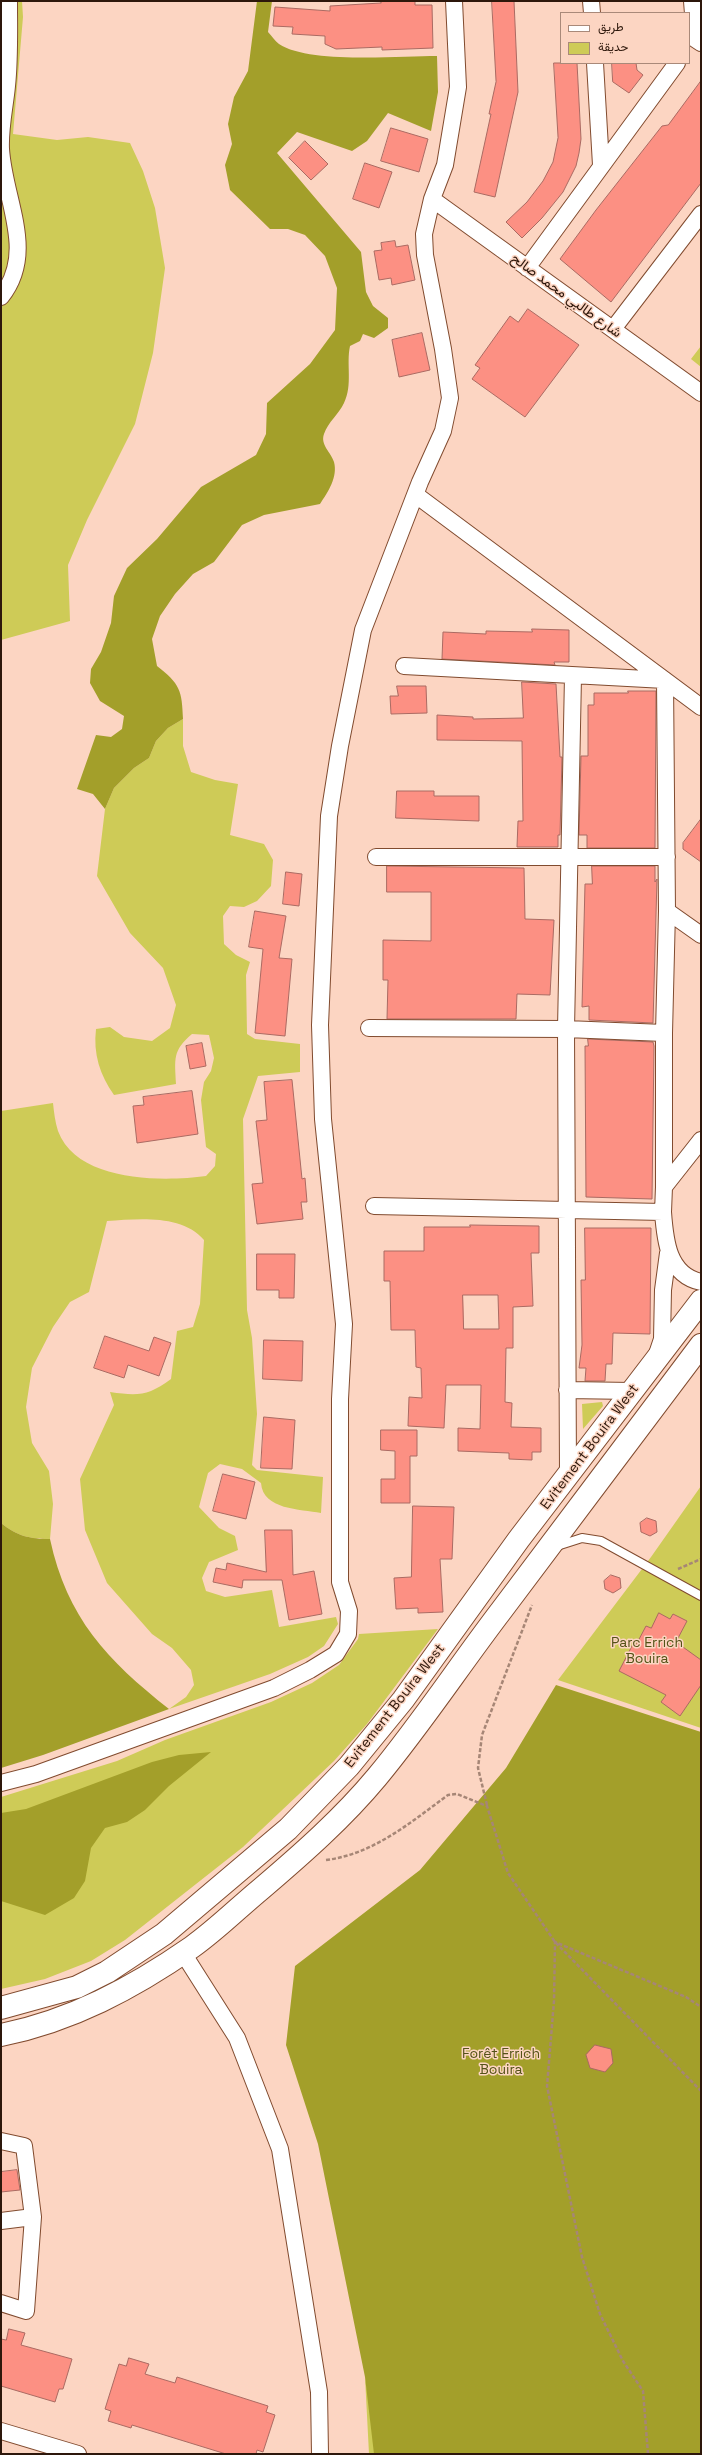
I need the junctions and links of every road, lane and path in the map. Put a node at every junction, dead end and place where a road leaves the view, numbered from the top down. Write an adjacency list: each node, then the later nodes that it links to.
1 (9, 1): 13 (street)
2 (454, 1): 10 (street)
3 (591, 1): 5 (street)
4 (692, 1): 6 (street)
5 (592, 12)
6 (696, 40)
7 (595, 64): 9 (street)
8 (675, 64): 9 (street)
9 (601, 165): 12 (street)
10 (432, 199): 12 (street, شارع طالبي محمد صالح); 16 (street)
11 (701, 214): 14 (street)
12 (527, 268): 14 (street, شارع طالبي محمد صالح)
13 (1, 297)
14 (613, 329): 15 (street, شارع طالبي محمد صالح)
15 (701, 393)
16 (416, 495): 19 (street); 47 (street)
17 (404, 666): 18 (street)
18 (573, 676): 19 (street); 23 (street)
19 (665, 680): 20 (street); 21 (street)
20 (701, 707)
21 (667, 857): 23 (street); 24 (street)
22 (376, 858): 23 (street)
23 (571, 858): 27 (street)
24 (667, 911): 25 (street); 28 (street)
25 (701, 935)
26 (369, 1028): 27 (street)
27 (566, 1029): 28 (street); 32 (street)
28 (664, 1033): 30 (street)
29 (701, 1140): 30 (street)
30 (664, 1187): 33 (street)
31 (374, 1206): 32 (street)
32 (566, 1209): 33 (street); 39 (street)
33 (663, 1212): 34 (street)
34 (668, 1253): 35 (street); 38 (street)
35 (701, 1282)
36 (701, 1301): 38 (highway, Evitement Bouira West)
37 (701, 1345): 42 (highway, Evitement Bouira West)
38 (654, 1363): 40 (highway, Evitement Bouira West)
39 (567, 1390): 40 (street); 41 (street)
40 (632, 1391): 41 (highway, Evitement Bouira West)
41 (568, 1474): 53 (highway, Evitement Bouira West)
42 (546, 1551): 44 (lane); 49 (highway, Evitement Bouira West)
43 (701, 1559): 44 (path)
44 (663, 1575): 45 (lane)
45 (701, 1596)
46 (535, 1598): 48 (path)
47 (1, 1783)
48 (487, 1806): 49 (path); 50 (path)
49 (296, 1859): 51 (highway, Evitement Bouira West)
50 (555, 1942): 52 (path); 55 (path); 63 (path)
51 (183, 1953): 54 (highway, Evitement Bouira West); 62 (street)
52 (701, 2007)
53 (1, 2008)
54 (1, 2035)
55 (701, 2091)
56 (1, 2141): 57 (street)
57 (33, 2217): 58 (street); 59 (street)
58 (1, 2221)
59 (1, 2303)
60 (1, 2430): 61 (street)
61 (78, 2454)
62 (320, 2454)
63 (648, 2454)

